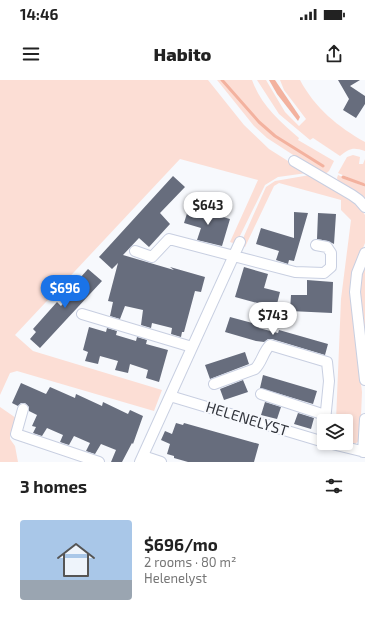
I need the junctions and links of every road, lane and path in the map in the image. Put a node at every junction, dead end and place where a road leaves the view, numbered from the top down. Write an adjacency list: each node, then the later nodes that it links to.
1 (294, 161): 2 (street)
2 (365, 207)
3 (240, 242): 7 (street)
4 (316, 245): 7 (street)
5 (135, 251): 7 (street)
6 (365, 253): 10 (street)
7 (234, 255): 9 (street)
8 (82, 314): 9 (street)
9 (192, 347): 13 (street)
10 (365, 380)
11 (214, 384): 15 (street, HELENELYST)
12 (261, 394): 16 (street, HELENELYST)
13 (170, 396): 18 (street, HELENELYST); 21 (street)
14 (23, 409): 22 (street)
15 (325, 414)
16 (317, 415)
17 (365, 419): 20 (street)
18 (317, 439)
19 (353, 449): 20 (street)
20 (364, 452)
21 (142, 459): 23 (street)
22 (99, 462)
23 (161, 462)

